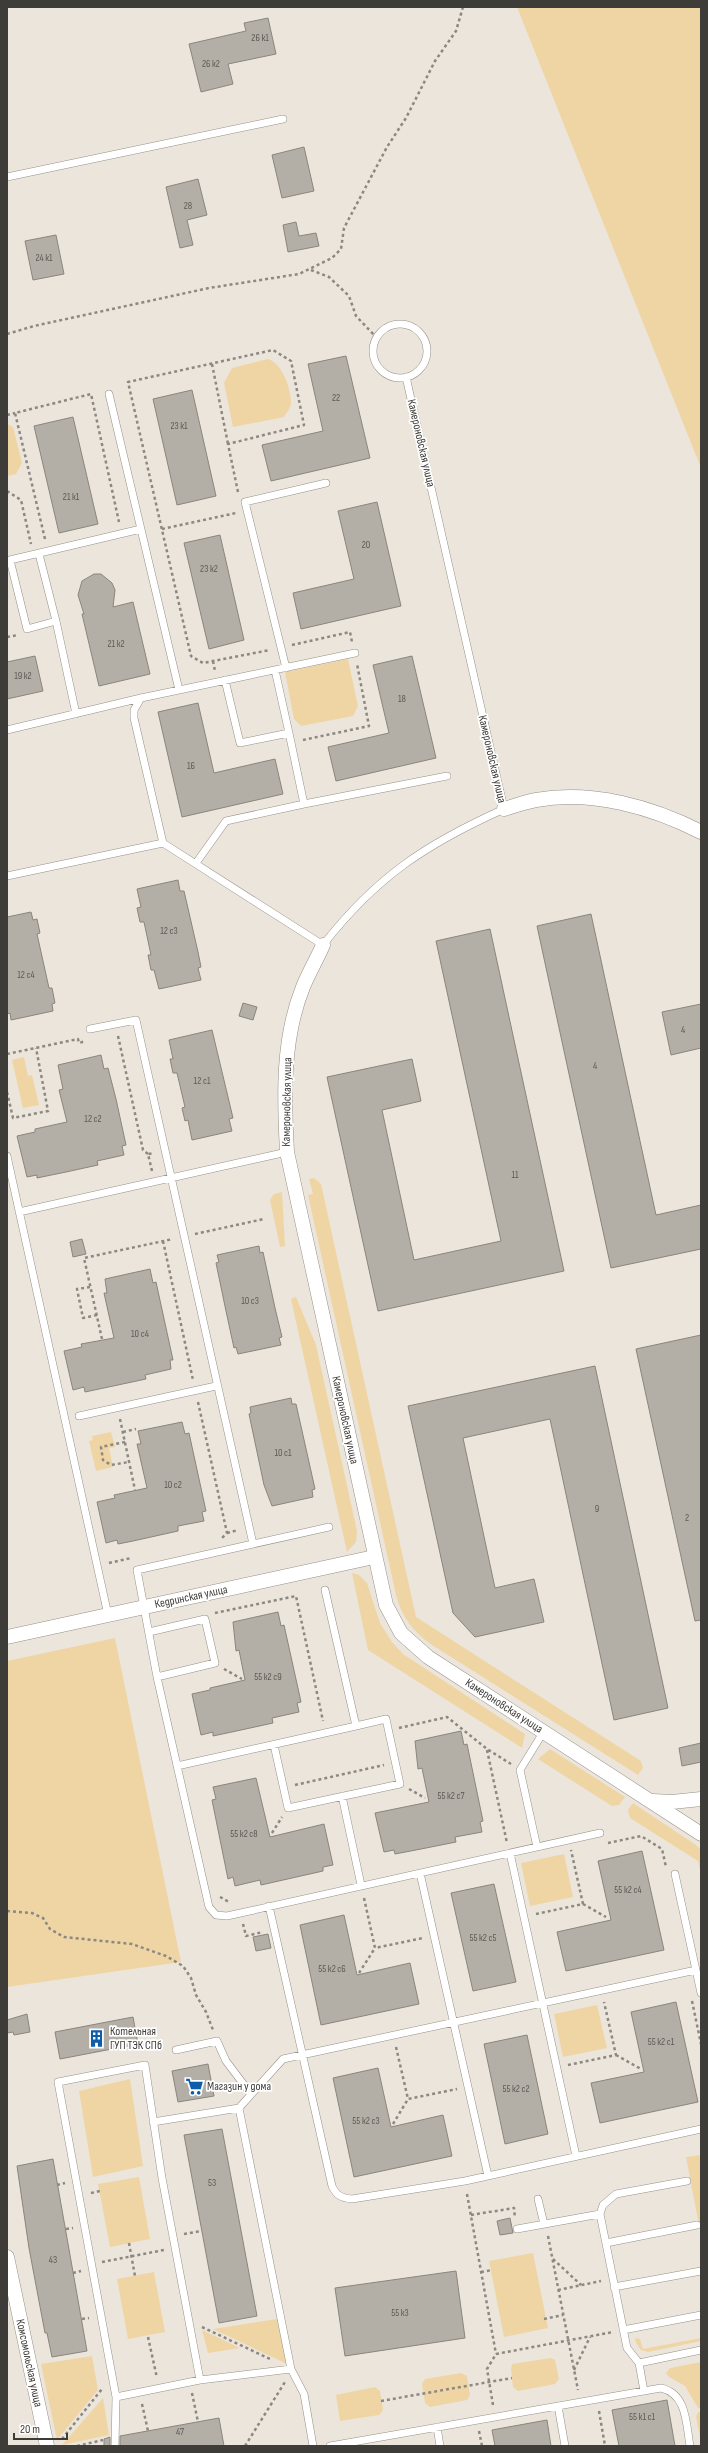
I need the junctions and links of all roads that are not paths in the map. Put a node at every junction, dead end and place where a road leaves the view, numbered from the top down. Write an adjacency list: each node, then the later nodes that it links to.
1 (283, 119): 2 (lane)
2 (7, 177)
3 (406, 377): 3 (lane); 20 (lane, Камероновская улица)
4 (109, 394): 6 (lane)
5 (326, 483): 10 (lane)
6 (141, 529): 7 (lane); 13 (lane)
7 (36, 554): 8 (lane); 8 (lane)
8 (56, 621): 15 (lane)
9 (355, 653): 10 (lane)
10 (286, 668): 11 (lane)
11 (275, 670): 12 (lane); 17 (lane)
12 (225, 680): 13 (lane); 17 (lane)
13 (179, 690): 14 (lane)
14 (142, 698): 15 (lane); 22 (lane)
15 (76, 714): 16 (lane)
16 (7, 730)
17 (289, 733): 19 (lane)
18 (447, 776): 19 (lane)
19 (304, 804): 23 (lane)
20 (504, 809): 21 (street); 25 (lane, Камероновская улица)
21 (701, 832)
22 (163, 843): 23 (lane); 24 (lane)
23 (196, 863): 25 (lane)
24 (7, 876)
25 (323, 945): 27 (street, Камероновская улица)
26 (90, 1029): 29 (lane)
27 (287, 1152): 29 (lane); 35 (street, Камероновская улица)
28 (7, 1156): 30 (lane)
29 (171, 1178): 30 (lane); 31 (lane)
30 (19, 1212): 38 (lane)
31 (216, 1386): 32 (lane); 34 (lane)
32 (79, 1416)
33 (329, 1527): 34 (lane)
34 (253, 1544): 37 (lane)
35 (374, 1557): 37 (street, Кедринская улица); 43 (street, Камероновская улица)
36 (325, 1590): 42 (lane)
37 (143, 1607): 38 (street, Кедринская улица); 39 (lane)
38 (108, 1615): 40 (street, Кедринская улица)
39 (149, 1632): 41 (lane); 41 (lane)
40 (7, 1637)
41 (156, 1676): 45 (lane)
42 (356, 1726): 44 (lane); 46 (lane)
43 (544, 1731): 48 (street, Камероновская улица); 51 (lane)
44 (274, 1745): 45 (lane); 46 (lane)
45 (177, 1766): 56 (lane)
46 (342, 1796): 55 (lane)
47 (701, 1799): 48 (street)
48 (652, 1801): 50 (street, Камероновская улица)
49 (600, 1833): 51 (lane)
50 (701, 1834)
51 (537, 1847): 52 (lane)
52 (510, 1853): 53 (lane); 59 (lane)
53 (420, 1873): 55 (lane); 60 (lane)
54 (675, 1874): 57 (lane)
55 (361, 1885): 56 (lane)
56 (269, 1906): 62 (lane)
57 (696, 1970): 58 (lane); 59 (lane)
58 (701, 1993)
59 (543, 2004): 60 (lane); 67 (lane)
60 (453, 2024): 62 (lane); 68 (lane)
61 (176, 2050): 63 (lane)
62 (301, 2056): 63 (lane); 68 (lane)
63 (251, 2094): 64 (lane)
64 (239, 2108): 65 (lane); 83 (lane)
65 (154, 2122): 84 (lane); 86 (lane)
66 (701, 2129): 67 (lane)
67 (576, 2156): 68 (lane)
68 (488, 2176)
69 (687, 2182): 71 (lane)
70 (538, 2199): 72 (lane)
71 (600, 2214): 72 (lane); 75 (lane)
72 (544, 2224): 74 (lane)
73 (697, 2225): 75 (lane)
74 (518, 2228)
75 (606, 2243): 78 (lane)
76 (7, 2257): 89 (street, Комсомольская улица)
77 (701, 2271): 78 (lane)
78 (614, 2288): 80 (lane)
79 (701, 2315): 80 (lane)
80 (623, 2330): 82 (lane)
81 (701, 2350): 82 (lane)
82 (639, 2363): 85 (lane)
83 (291, 2369): 84 (lane); 91 (lane)
84 (200, 2380): 86 (lane)
85 (644, 2391): 87 (lane); 95 (lane)
86 (116, 2397): 90 (lane)
87 (558, 2406): 88 (lane); 94 (lane)
88 (437, 2427): 92 (lane); 93 (lane)
89 (46, 2446)
90 (115, 2446)
91 (313, 2446)
92 (330, 2446)
93 (440, 2446)
94 (565, 2446)
95 (690, 2446)

